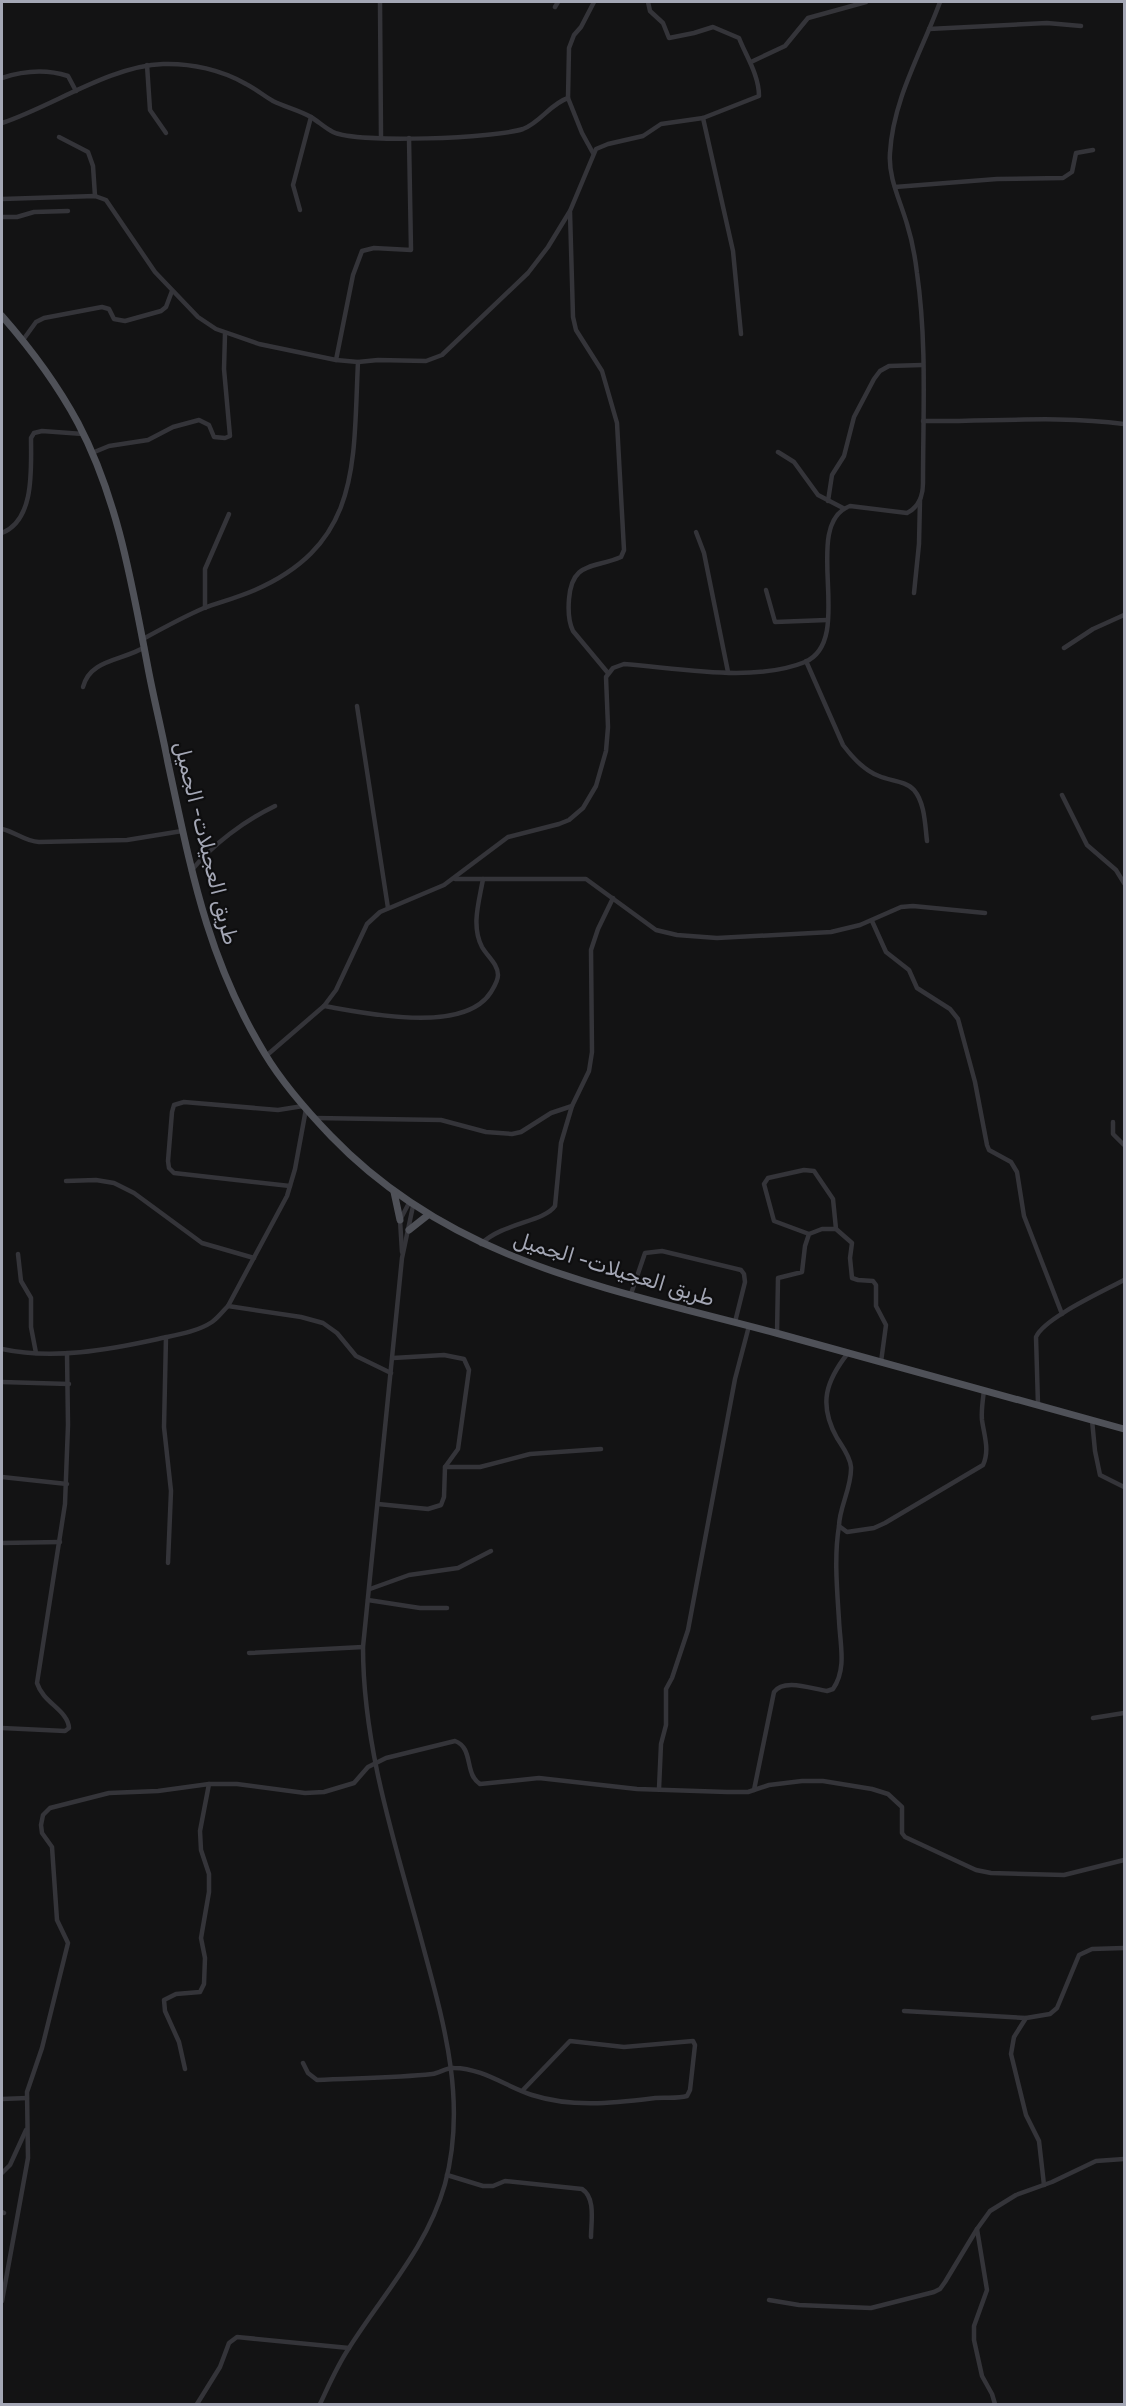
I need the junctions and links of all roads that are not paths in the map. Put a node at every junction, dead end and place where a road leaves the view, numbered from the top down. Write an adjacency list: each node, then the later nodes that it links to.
1 (380, 2): 20 (street)
2 (558, 2): 7 (street)
3 (594, 2): 14 (street)
4 (648, 2): 10 (street)
5 (866, 2): 10 (street)
6 (940, 2): 9 (street)
7 (555, 7)
8 (1081, 26): 9 (street)
9 (929, 29): 24 (street)
10 (751, 62): 16 (street)
11 (147, 65): 13 (street); 15 (street); 18 (street)
12 (2, 78): 13 (street)
13 (76, 92): 17 (street)
14 (568, 98): 21 (street); 23 (street)
15 (310, 117): 20 (street); 28 (street)
16 (703, 118): 23 (street); 36 (street)
17 (2, 123)
18 (166, 134)
19 (59, 137): 25 (street)
20 (381, 138): 21 (street)
21 (409, 138): 38 (street)
22 (1093, 150): 24 (street)
23 (593, 153): 30 (street)
24 (895, 187): 40 (street)
25 (95, 196): 27 (street); 33 (street)
26 (2, 199): 27 (street)
27 (31, 199): 31 (street)
28 (300, 210)
29 (68, 211): 31 (street)
30 (570, 211): 39 (street); 62 (street)
31 (34, 212): 32 (street)
32 (2, 217)
33 (172, 291): 35 (street); 37 (street)
34 (2, 316): 37 (main road, طريق العجيلات- الجميل)
35 (225, 334): 38 (street); 45 (street)
36 (741, 334)
37 (24, 340): 43 (main road, طريق العجيلات- الجميل)
38 (336, 360): 39 (street)
39 (358, 362): 54 (street)
40 (922, 365): 41 (street); 47 (street)
41 (923, 421): 42 (street); 46 (street)
42 (1125, 424)
43 (84, 435): 45 (main road, طريق العجيلات- الجميل); 51 (street)
44 (778, 452): 47 (street)
45 (92, 453): 57 (main road, طريق العجيلات- الجميل)
46 (920, 500): 48 (street); 53 (street)
47 (828, 501): 48 (street)
48 (843, 508): 56 (street)
49 (230, 514): 54 (street)
50 (696, 532): 61 (street)
51 (2, 533)
52 (766, 590): 56 (street)
53 (914, 593)
54 (205, 608): 57 (street)
55 (1125, 615): 59 (street)
56 (827, 620): 60 (street)
57 (143, 639): 58 (main road, طريق العجيلات- الجميل)
58 (145, 648): 63 (street); 68 (main road, طريق العجيلات- الجميل)
59 (1064, 648)
60 (806, 662): 61 (street); 69 (street)
61 (728, 672): 62 (street)
62 (608, 673): 71 (street)
63 (83, 687)
64 (357, 706): 75 (street)
65 (1062, 795): 73 (street)
66 (275, 806): 70 (street)
67 (2, 829): 68 (street)
68 (182, 831): 70 (main road, طريق العجيلات- الجميل)
69 (927, 841)
70 (191, 871): 79 (main road, طريق العجيلات- الجميل)
71 (455, 879): 72 (street); 75 (street)
72 (483, 879): 74 (street); 78 (street)
73 (1125, 883)
74 (613, 898): 77 (street); 80 (street)
75 (388, 908): 78 (street)
76 (985, 913): 77 (street)
77 (872, 921): 101 (street)
78 (324, 1006): 79 (street)
79 (266, 1056): 81 (main road, طريق العجيلات- الجميل)
80 (572, 1106): 82 (street); 94 (street)
81 (304, 1108): 82 (main road, طريق العجيلات- الجميل); 86 (street); 86 (street)
82 (315, 1118): 87 (main road, طريق العجيلات- الجميل)
83 (1113, 1122): 84 (street)
84 (1125, 1145)
85 (66, 1181): 96 (street)
86 (290, 1186): 96 (street)
87 (394, 1192): 88 (main road, طريق العجيلات- الجميل); 90 (main road)
88 (411, 1204): 89 (main road, طريق العجيلات- الجميل); 90 (street); 92 (street)
89 (428, 1215): 92 (main road); 94 (main road, طريق العجيلات- الجميل)
90 (400, 1220): 97 (street)
91 (836, 1229): 93 (street); 93 (street); 111 (street)
92 (409, 1230): 97 (street)
93 (809, 1234): 104 (street)
94 (481, 1244): 99 (main road, طريق العجيلات- الجميل)
95 (18, 1254): 107 (street)
96 (254, 1258): 100 (street)
97 (402, 1258): 110 (street)
98 (1125, 1280): 101 (street)
99 (631, 1294): 102 (main road, طريق العجيلات- الجميل); 102 (street)
100 (228, 1306): 105 (street); 112 (street)
101 (1062, 1314): 116 (street)
102 (735, 1322): 103 (main road, طريق العجيلات- الجميل)
103 (749, 1326): 104 (main road, طريق العجيلات- الجميل); 140 (street)
104 (777, 1334): 109 (main road, طريق العجيلات- الجميل)
105 (166, 1337): 108 (street); 129 (street)
106 (2, 1349): 107 (street)
107 (36, 1353): 108 (street)
108 (67, 1353): 114 (street)
109 (848, 1353): 111 (main road, طريق العجيلات- الجميل); 125 (street)
110 (393, 1358): 112 (street); 120 (street)
111 (881, 1362): 115 (main road, طريق العجيلات- الجميل)
112 (391, 1373): 124 (street)
113 (2, 1382): 114 (street)
114 (69, 1384): 122 (street)
115 (984, 1390): 116 (main road, طريق العجيلات- الجميل); 125 (street)
116 (1038, 1405): 117 (main road, طريق العجيلات- الجميل)
117 (1092, 1420): 118 (main road, طريق العجيلات- الجميل); 123 (street)
118 (1125, 1429)
119 (601, 1449): 120 (street)
120 (445, 1467): 124 (street)
121 (2, 1478): 122 (street)
122 (67, 1484): 126 (street)
123 (1125, 1487)
124 (378, 1504): 130 (street)
125 (839, 1526): 141 (street)
126 (60, 1542): 127 (street); 137 (street)
127 (2, 1544)
128 (491, 1551): 130 (street)
129 (168, 1563)
130 (370, 1589): 131 (street)
131 (368, 1600): 132 (street); 133 (street)
132 (447, 1608)
133 (363, 1647): 134 (street); 138 (street)
134 (249, 1653)
135 (1125, 1713): 136 (street)
136 (1093, 1718)
137 (2, 1728)
138 (375, 1764): 139 (street); 140 (street); 147 (street)
139 (209, 1784): 148 (street); 150 (street)
140 (659, 1789): 141 (street)
141 (754, 1790): 142 (street)
142 (1125, 1860)
143 (1125, 1948): 145 (street)
144 (904, 2010): 145 (street)
145 (1026, 2018): 156 (street)
146 (303, 2063): 147 (street)
147 (452, 2067): 149 (street); 155 (street)
148 (185, 2069)
149 (522, 2091): 149 (street)
150 (27, 2098): 151 (street); 152 (street)
151 (2, 2099)
152 (27, 2128): 154 (street); 160 (street)
153 (1125, 2159): 156 (street)
154 (2, 2173)
155 (447, 2175): 158 (street); 161 (street)
156 (1044, 2185): 157 (street)
157 (977, 2229): 159 (street); 164 (street)
158 (591, 2237)
159 (769, 2300)
160 (2, 2301)
161 (349, 2348): 162 (street); 163 (street)
162 (197, 2404)
163 (320, 2404)
164 (995, 2404)

